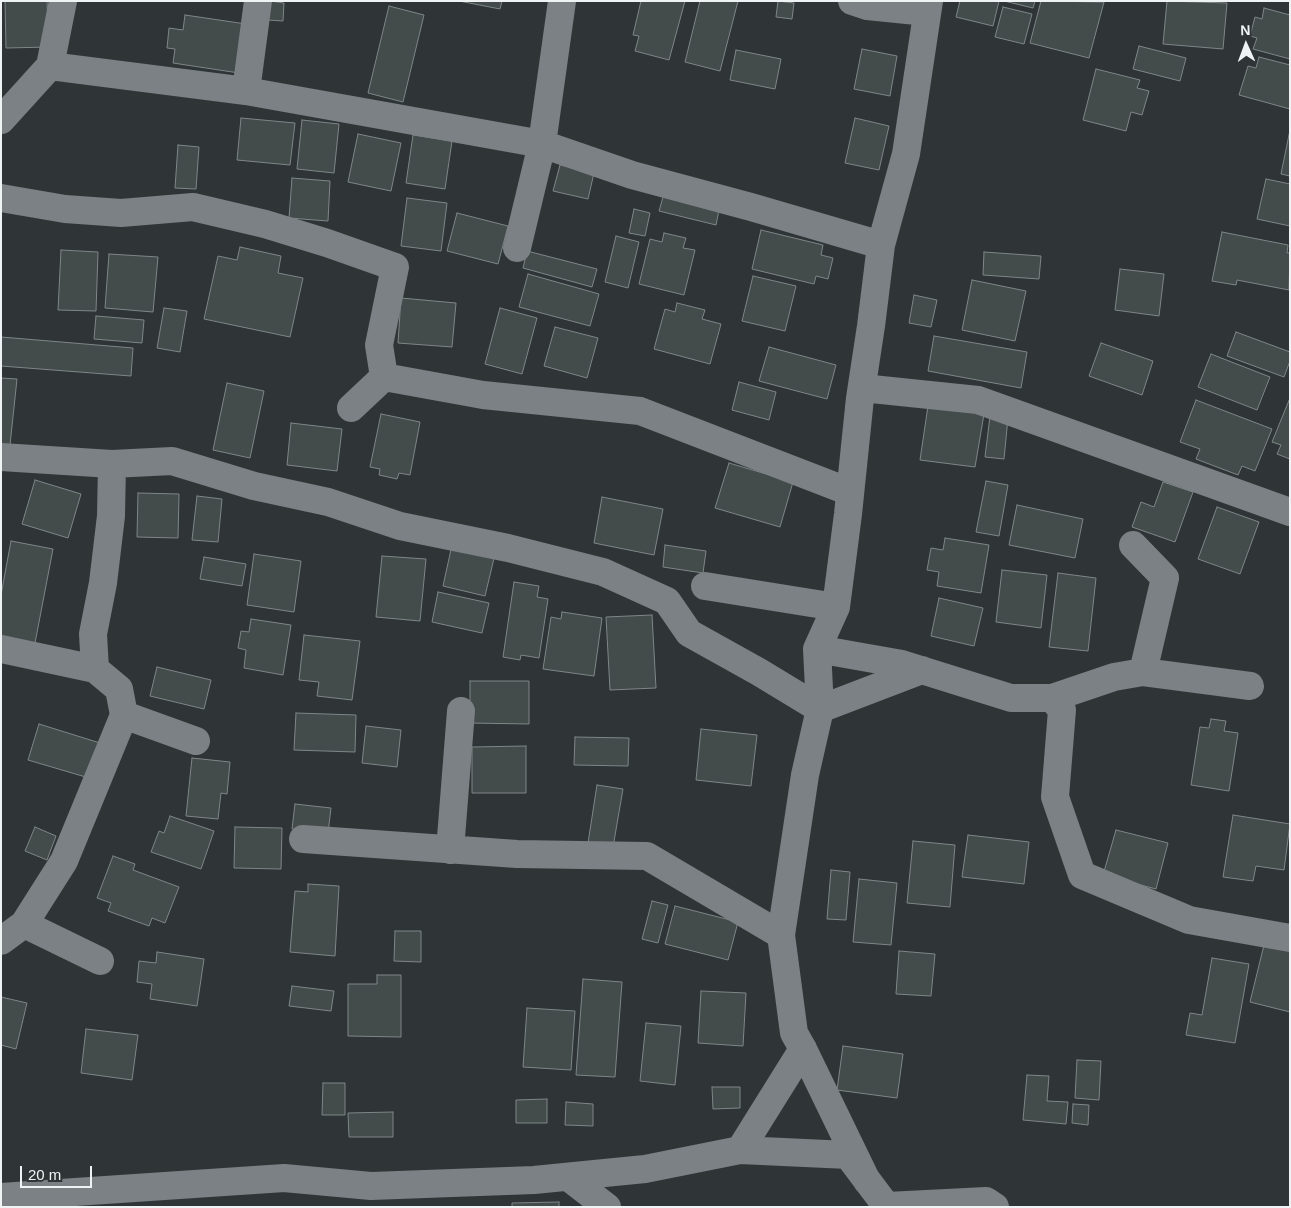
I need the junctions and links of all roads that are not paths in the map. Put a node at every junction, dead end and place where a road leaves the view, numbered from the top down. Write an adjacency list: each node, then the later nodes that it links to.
1 (63, 1): 6 (street)
2 (258, 1): 7 (street)
3 (562, 1): 9 (street)
4 (852, 1): 5 (street)
5 (928, 6): 11 (street)
6 (50, 66): 7 (street); 8 (street)
7 (246, 91): 9 (street)
8 (1, 120)
9 (542, 144): 11 (street); 12 (street)
10 (1, 198): 13 (street)
11 (881, 246): 14 (street)
12 (517, 248)
13 (384, 377): 15 (street); 18 (street)
14 (862, 388): 18 (street); 19 (street)
15 (352, 408)
16 (1, 457): 17 (street)
17 (112, 464): 25 (street); 30 (street)
18 (850, 492): 22 (street)
19 (1290, 512)
20 (1133, 545): 27 (street)
21 (704, 586): 22 (street)
22 (836, 608): 24 (street)
23 (1, 649): 25 (street)
24 (817, 649): 26 (street); 30 (street)
25 (95, 669): 32 (street)
26 (922, 670): 29 (street); 30 (street)
27 (1143, 672): 28 (street); 29 (street)
28 (1250, 686)
29 (1052, 698): 38 (street)
30 (820, 710): 37 (street)
31 (461, 711): 35 (street)
32 (124, 715): 33 (street); 36 (street)
33 (196, 741)
34 (303, 839): 35 (street)
35 (450, 850): 37 (street)
36 (24, 924): 39 (street); 40 (street)
37 (781, 936): 41 (street)
38 (1290, 938)
39 (1, 941)
40 (100, 961)
41 (803, 1049): 42 (street); 44 (street)
42 (740, 1150): 43 (street); 44 (street)
43 (568, 1177): 45 (street); 47 (street)
44 (867, 1181): 48 (street)
45 (371, 1196): 46 (street)
46 (1, 1197)
47 (607, 1207)
48 (887, 1207): 49 (street)
49 (995, 1207)

